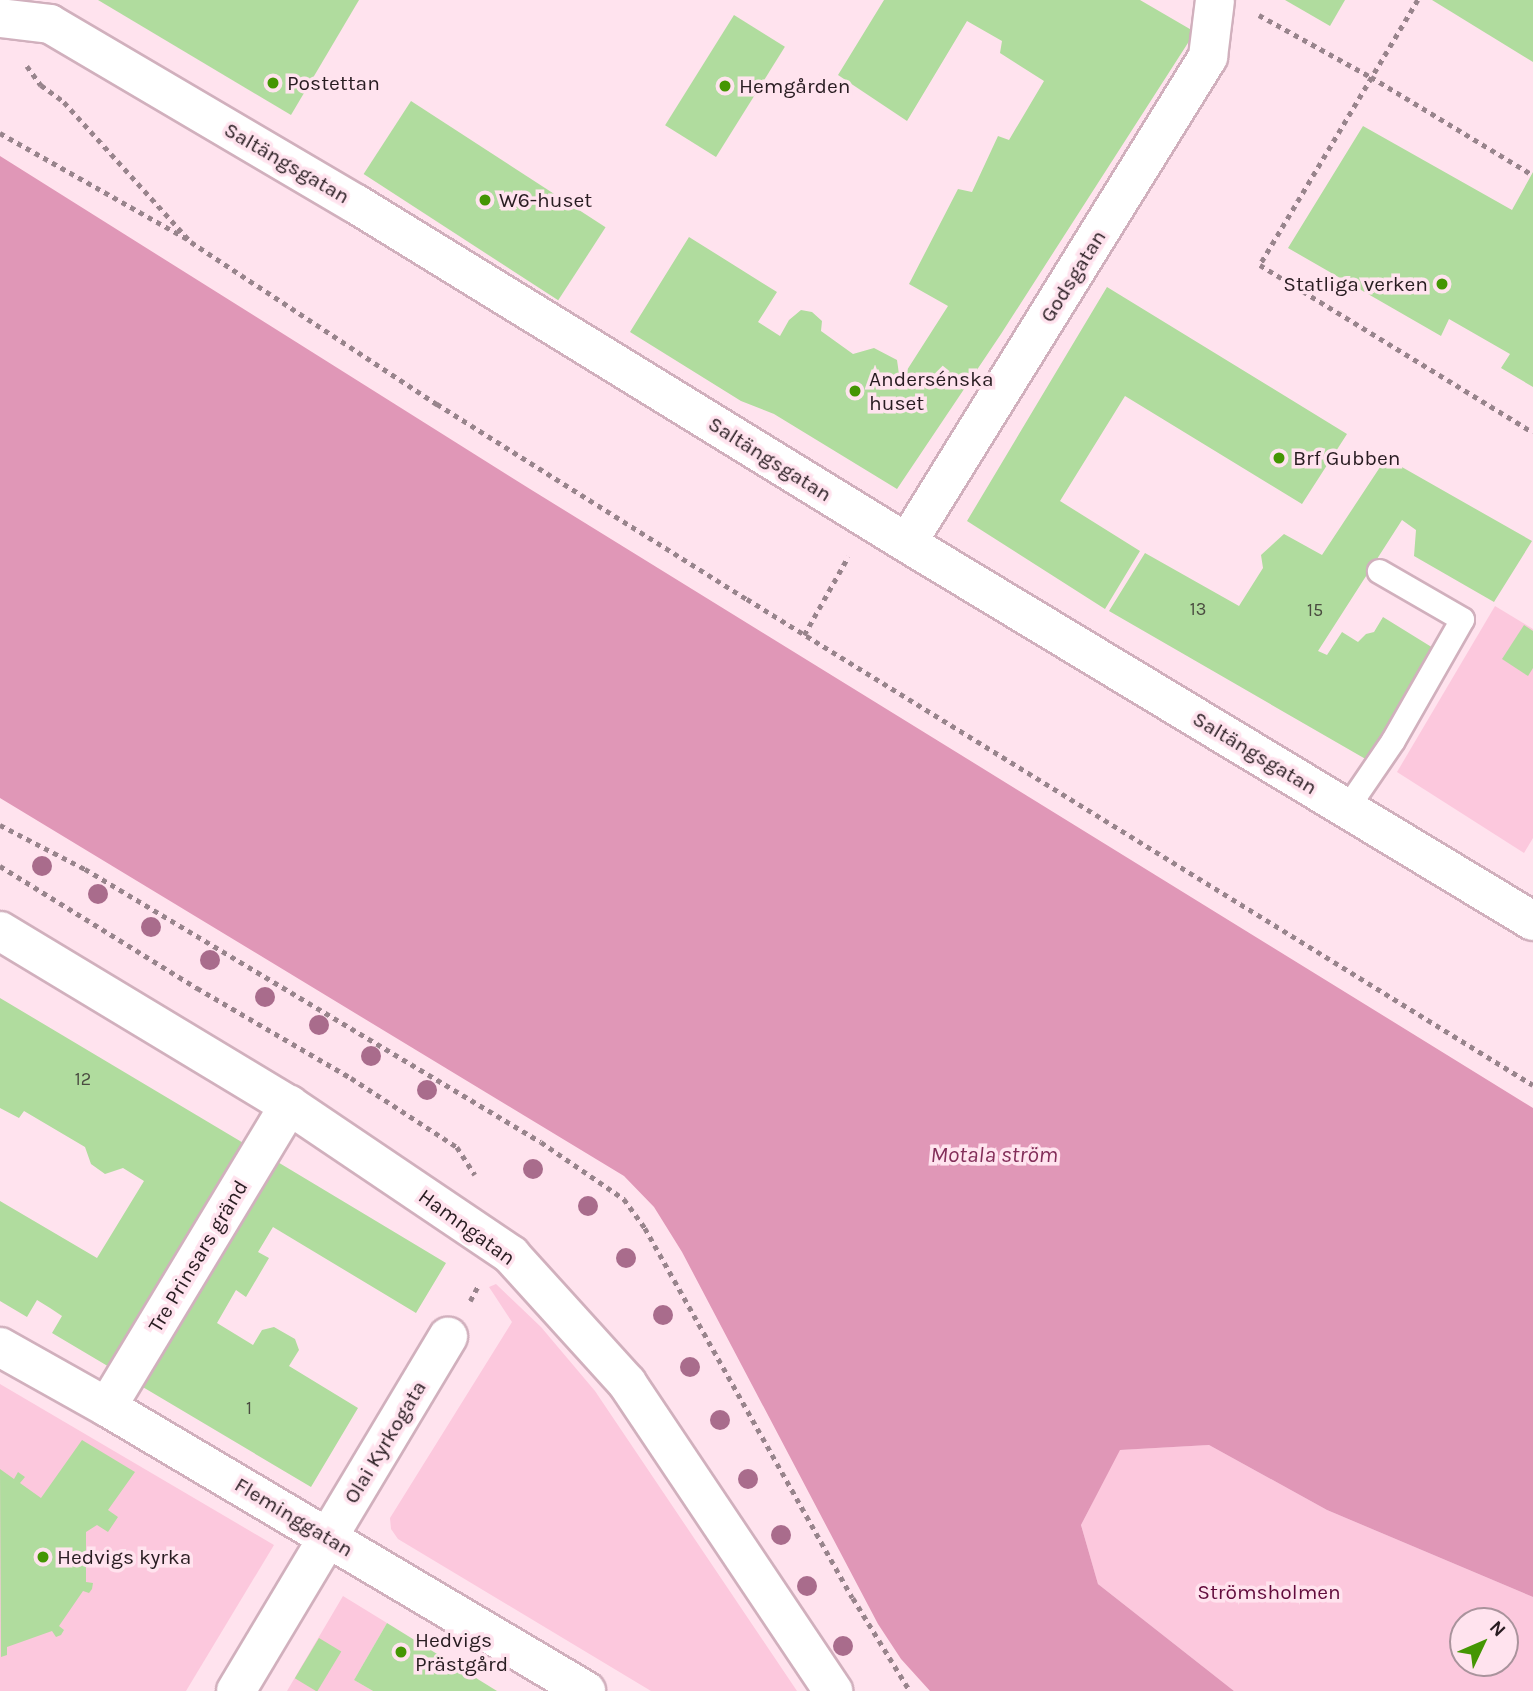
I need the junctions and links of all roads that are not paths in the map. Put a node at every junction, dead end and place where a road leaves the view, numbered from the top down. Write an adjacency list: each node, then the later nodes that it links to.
1 (1215, 0): 3 (street, Godsgatan)
2 (0, 18): 3 (street, Saltängsgatan)
3 (907, 543): 5 (street, Saltängsgatan)
4 (1379, 571): 5 (lane)
5 (1346, 809): 6 (street, Saltängsgatan)
6 (1533, 921)
7 (0, 931): 8 (street, Hamngatan)
8 (289, 1105): 11 (street, Tre Prinsars gränd); 15 (street, Hamngatan)
9 (448, 1337): 12 (street, Olai Kyrkogata)
10 (0, 1347): 11 (street, Fleminggatan)
11 (107, 1406): 12 (street, Fleminggatan)
12 (329, 1537): 13 (street, Olai Kyrkogata); 14 (street, Fleminggatan)
13 (236, 1691)
14 (586, 1691)
15 (833, 1691)

